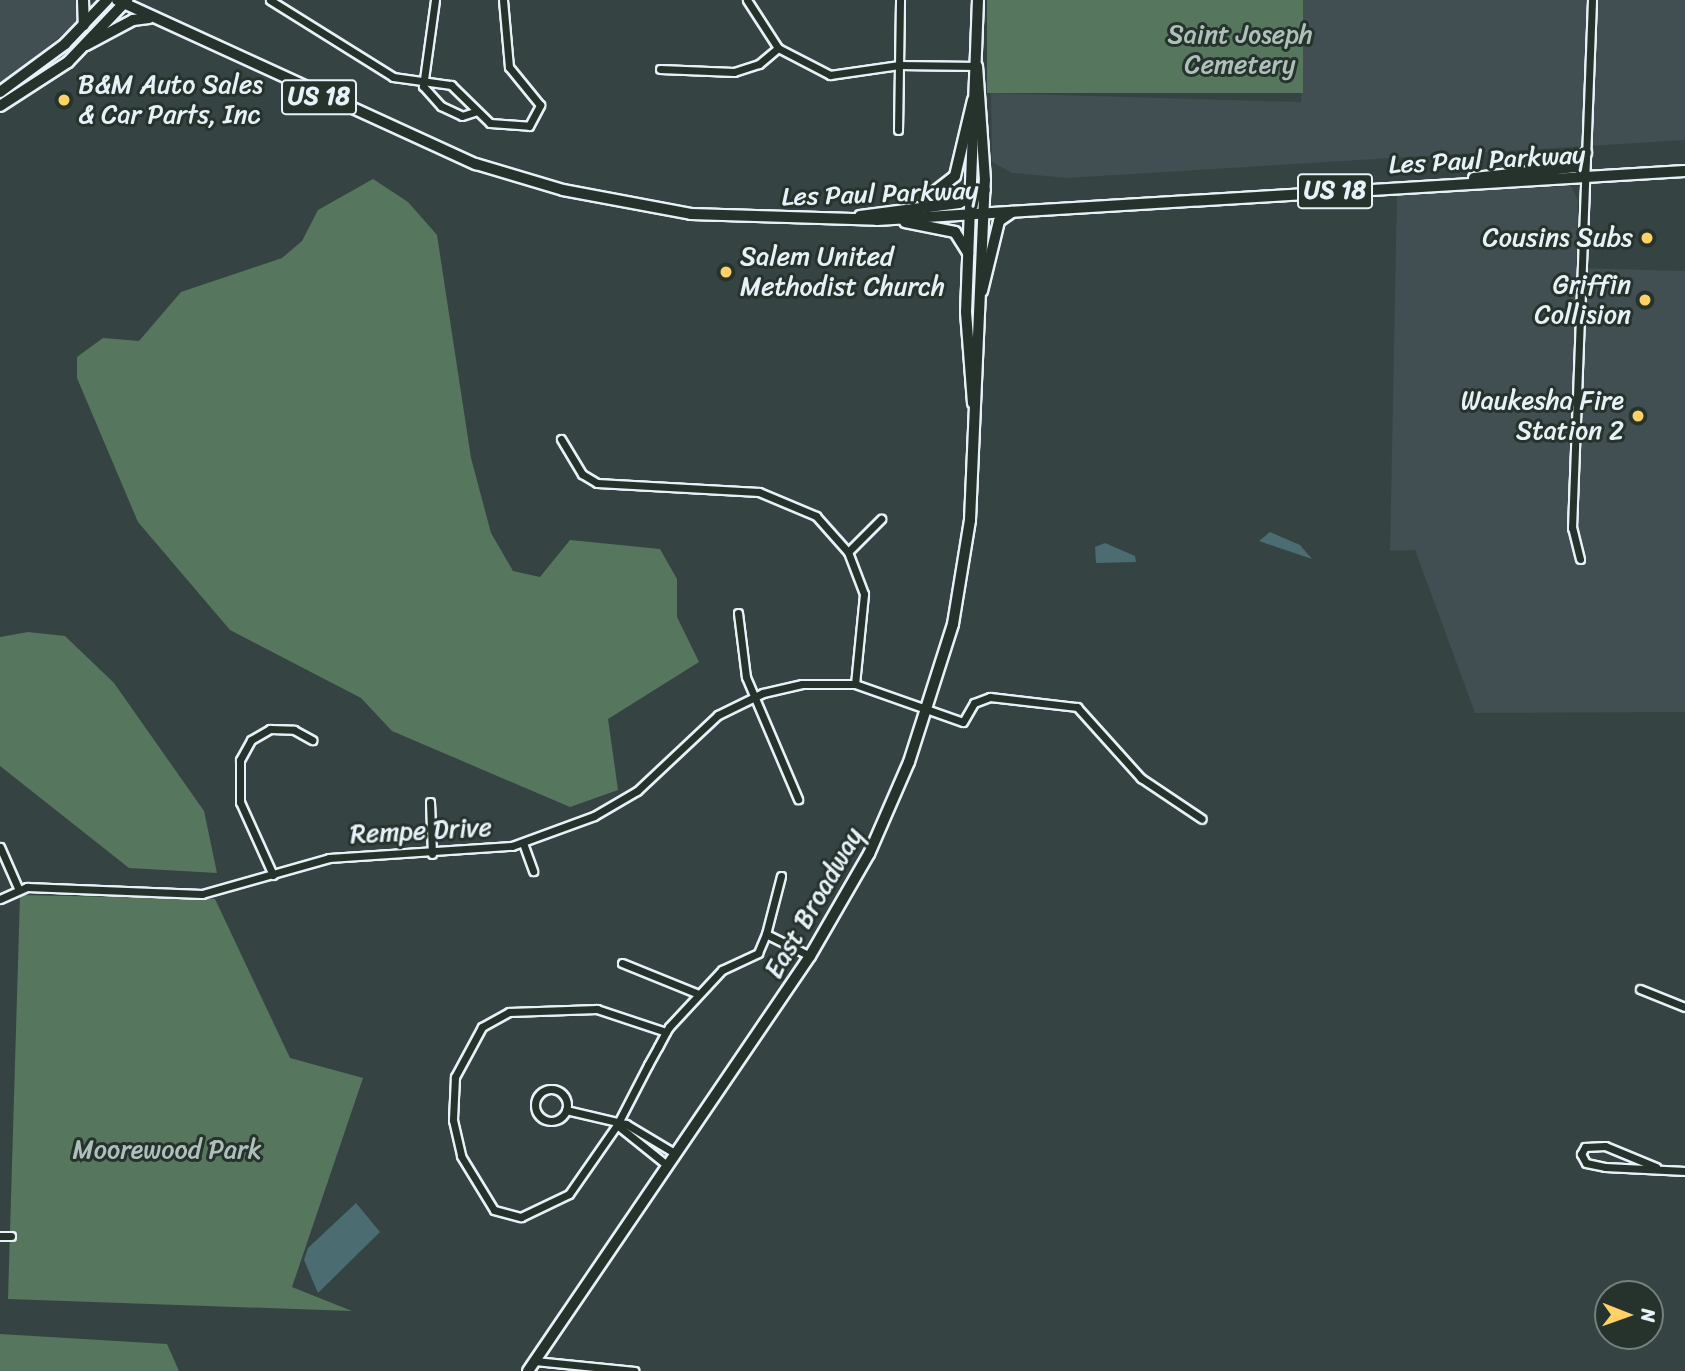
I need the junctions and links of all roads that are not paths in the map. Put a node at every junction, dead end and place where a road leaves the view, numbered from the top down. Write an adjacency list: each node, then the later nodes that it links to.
1 (83, 0): 12 (main road)
2 (107, 0): 12 (main road)
3 (270, 0): 18 (street)
4 (435, 0): 18 (street)
5 (503, 0): 22 (street)
6 (747, 0): 14 (street)
7 (900, 0): 15 (street)
8 (978, 0): 16 (main road, East Broadway)
9 (1592, 0): 24 (street)
10 (122, 1): 11 (main road, Les Paul Parkway / US 18); 13 (main road)
11 (157, 19): 13 (main road); 35 (main road, Les Paul Parkway / US 18)
12 (84, 25): 19 (main road)
13 (86, 46): 21 (main road)
14 (778, 48): 15 (street); 17 (street)
15 (899, 65): 16 (street); 23 (street)
16 (977, 66): 20 (main road, East Broadway); 28 (main road, East Broadway)
17 (660, 69)
18 (423, 86): 22 (street); 22 (street)
19 (0, 92)
20 (973, 100): 29 (main road); 30 (main road, East Broadway)
21 (0, 106)
22 (474, 112)
23 (898, 130)
24 (1586, 153): 26 (street); 27 (main road)
25 (1685, 171): 26 (main road, Les Paul Parkway / US 18)
26 (1585, 177): 27 (main road, Les Paul Parkway / US 18); 42 (street)
27 (1444, 184): 31 (main road, Les Paul Parkway / US 18)
28 (985, 190): 30 (main road); 32 (main road, East Broadway)
29 (932, 194)
30 (971, 196): 33 (main road, East Broadway); 35 (main road)
31 (1016, 211): 32 (main road, Les Paul Parkway / US 18); 37 (main road)
32 (984, 213): 33 (main road, Les Paul Parkway / US 18); 37 (main road, East Broadway)
33 (970, 214): 34 (main road, Les Paul Parkway / US 18); 36 (main road, East Broadway)
34 (888, 219): 35 (main road, Les Paul Parkway / US 18); 36 (main road)
35 (844, 220)
36 (968, 253): 38 (main road, East Broadway)
37 (982, 291): 38 (main road, East Broadway)
38 (974, 403): 46 (main road, East Broadway)
39 (561, 439): 41 (street)
40 (881, 519): 41 (street)
41 (848, 552): 44 (street)
42 (1580, 559)
43 (738, 612): 45 (street)
44 (855, 684): 45 (street, Rempe Drive); 46 (street, Rempe Drive)
45 (754, 696): 48 (street); 51 (street, Rempe Drive)
46 (928, 706): 50 (street, Rempe Drive); 60 (main road, East Broadway)
47 (312, 740): 55 (street)
48 (798, 799)
49 (430, 803): 53 (street)
50 (1202, 820)
51 (523, 843): 53 (street, Rempe Drive); 54 (street)
52 (0, 847): 57 (street)
53 (432, 854): 55 (street, Rempe Drive)
54 (533, 871)
55 (272, 875): 57 (street, Rempe Drive)
56 (780, 876): 59 (street)
57 (18, 888): 58 (street)
58 (0, 899)
59 (766, 934): 60 (street); 63 (street, East Broadway)
60 (810, 956): 68 (main road, East Broadway)
61 (622, 963): 63 (street)
62 (1640, 989): 64 (street)
63 (696, 993): 65 (street, East Broadway)
64 (1685, 1007)
65 (666, 1032): 67 (street, East Broadway); 67 (street, East Broadway)
66 (566, 1110): 66 (street); 67 (street)
67 (617, 1125): 68 (street); 69 (street)
68 (676, 1154): 69 (main road, East Broadway)
69 (668, 1166): 74 (main road, East Broadway)
70 (1656, 1167): 70 (street); 71 (street)
71 (1685, 1171)
72 (0, 1236): 73 (street)
73 (11, 1236)
74 (535, 1361): 75 (main road, East Broadway); 76 (street)
75 (528, 1371)
76 (634, 1371)

